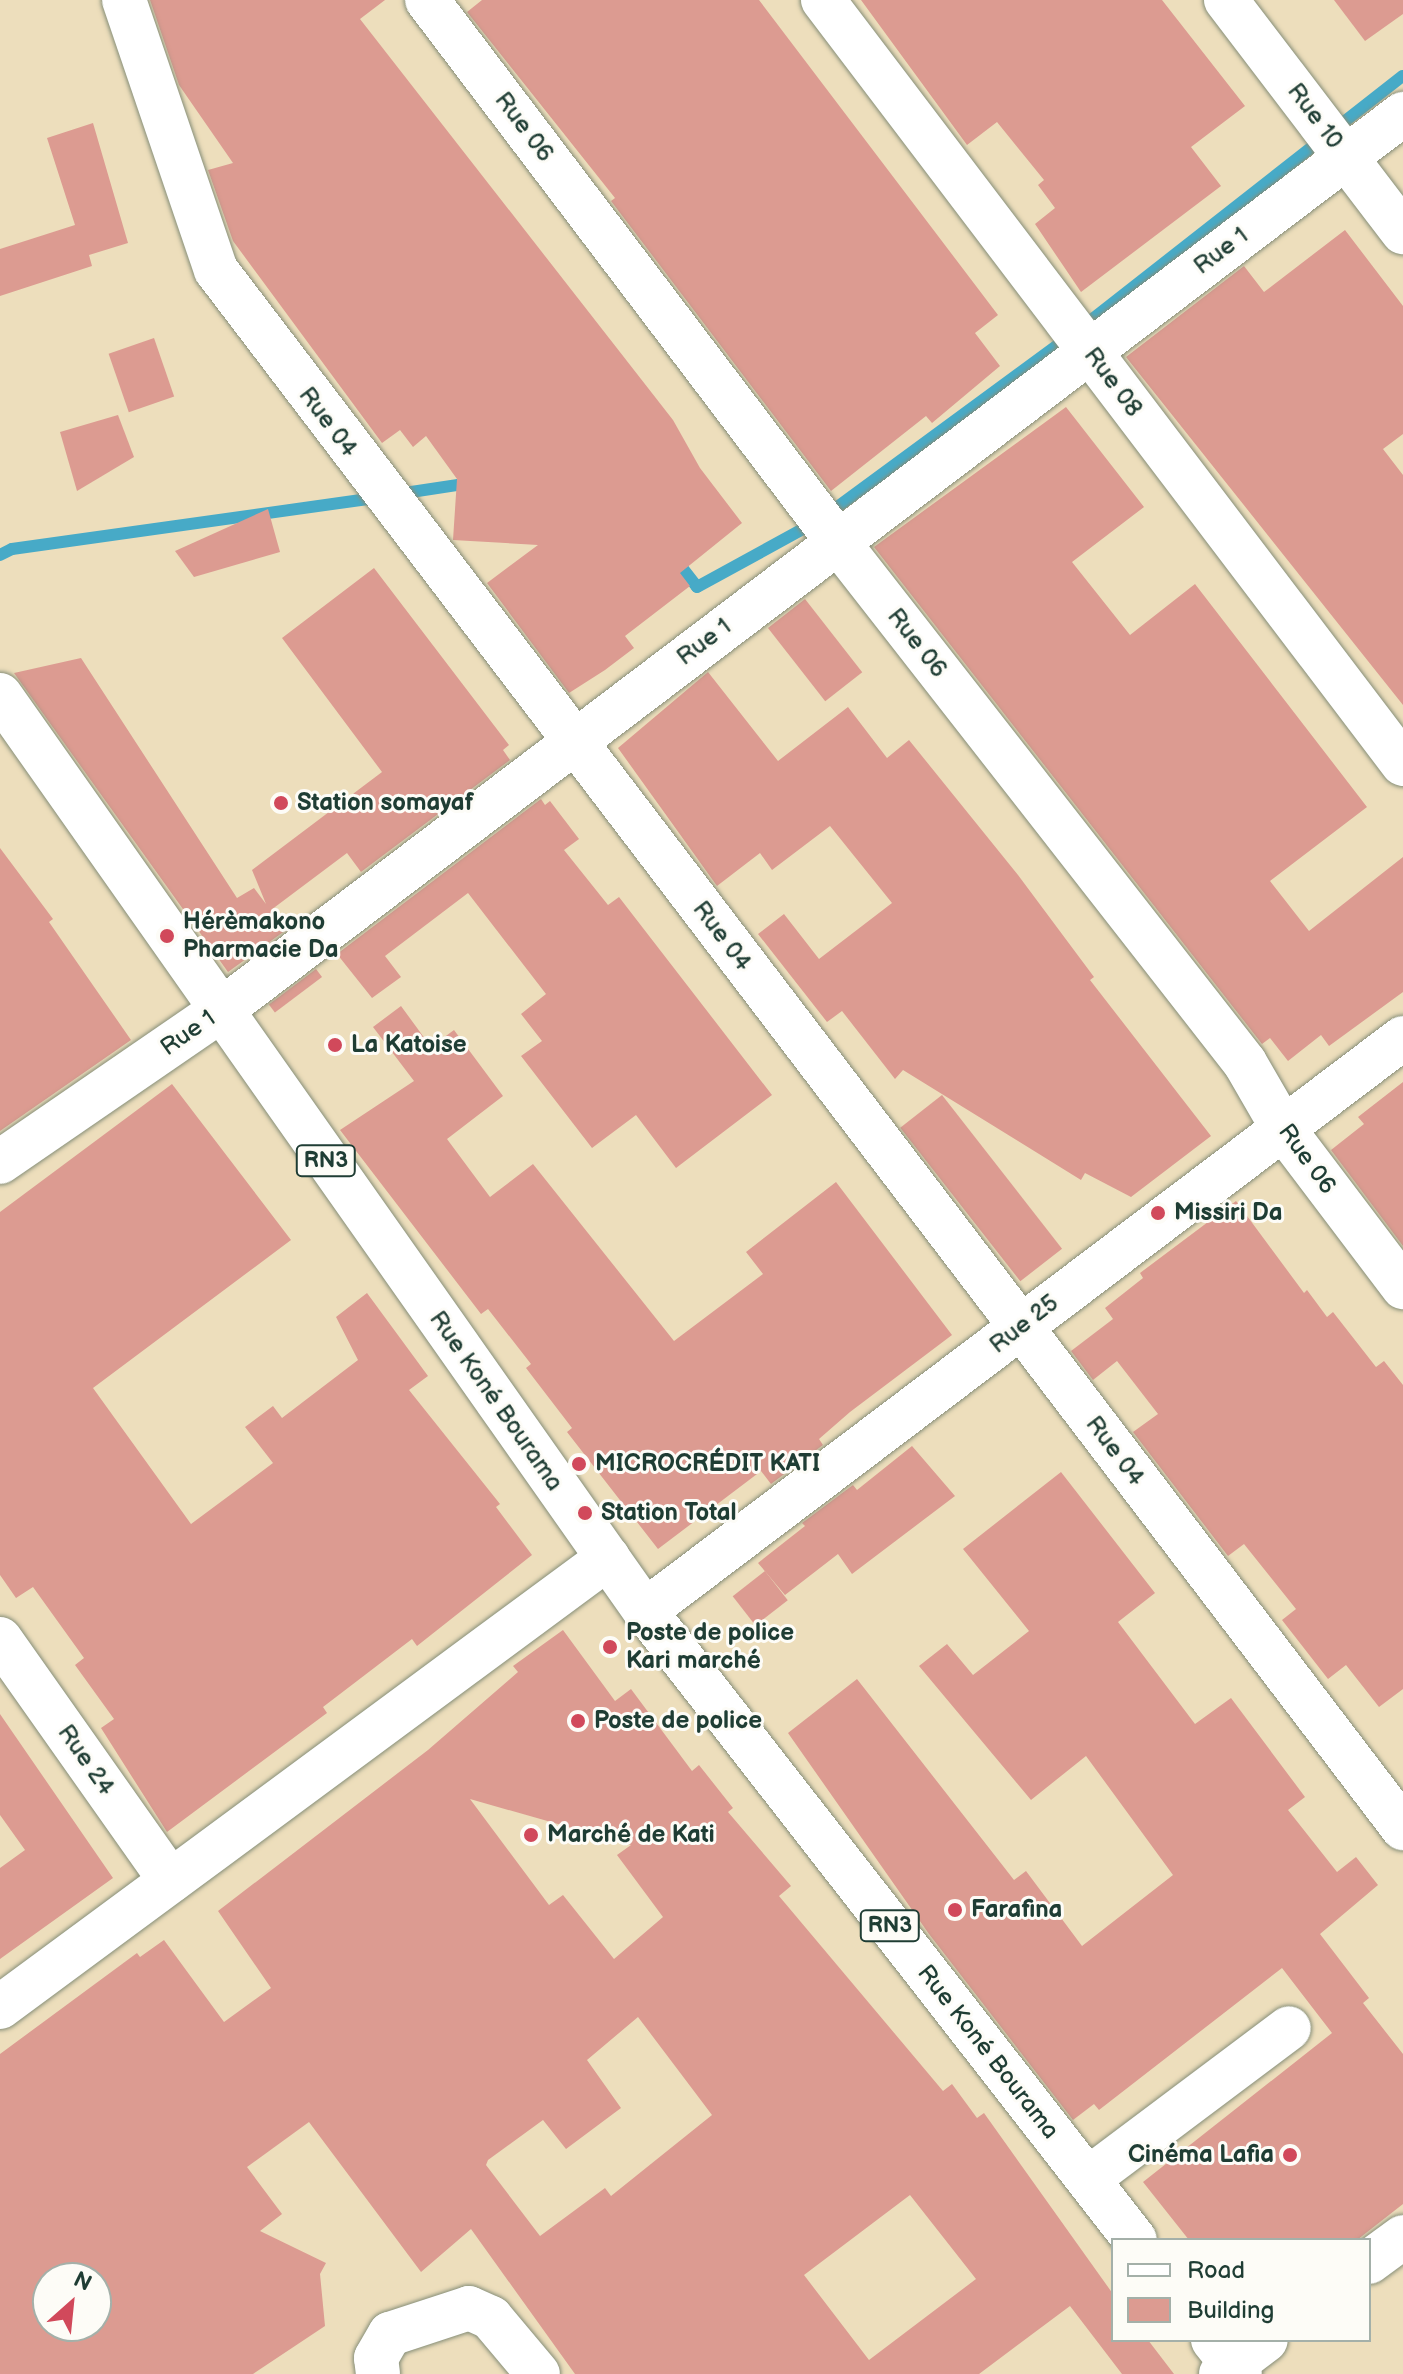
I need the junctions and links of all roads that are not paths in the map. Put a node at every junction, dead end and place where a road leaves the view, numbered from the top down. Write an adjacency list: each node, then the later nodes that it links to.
1 (124, 0): 11 (main road, Rue 04)
2 (427, 0): 9 (main road, Rue 06)
3 (823, 0): 8 (main road, Rue 08)
4 (1226, 0): 6 (main road, Rue 10)
5 (1403, 114): 6 (main road, Rue 1)
6 (1346, 157): 7 (main road, Rue 10); 8 (main road, Rue 1)
7 (1403, 232)
8 (1090, 351): 9 (main road, Rue 1); 12 (main road, Rue 08)
9 (838, 542): 11 (main road, Rue 1); 15 (main road, Rue 06)
10 (3, 706): 13 (main road, Rue Koné Bourama / RN3)
11 (573, 741): 13 (main road, Rue 1); 18 (main road, Rue 04)
12 (1403, 764)
13 (220, 1011): 16 (main road, Rue 1); 19 (main road, Rue Koné Bourama / RN3)
14 (1403, 1038): 15 (main road, Rue 25)
15 (1282, 1127): 17 (main road, Rue 06); 18 (main road, Rue 25)
16 (0, 1162)
17 (1403, 1287)
18 (1021, 1328): 20 (main road, Rue 25); 22 (main road, Rue 04)
19 (608, 1558): 20 (main road, Rue Koné Bourama / RN3); 23 (main road)
20 (645, 1611): 26 (main road, Rue Koné Bourama / RN3)
21 (0, 1639): 23 (main road, Rue 24)
22 (1403, 1828)
23 (171, 1881): 24 (main road)
24 (0, 2007)
25 (1289, 2028): 26 (main road)
26 (1088, 2179): 28 (main road, Rue Koné Bourama / RN3)
27 (1403, 2237): 29 (main road)
28 (1133, 2238)
29 (1371, 2261)
30 (378, 2374): 31 (main road)
31 (538, 2374)

